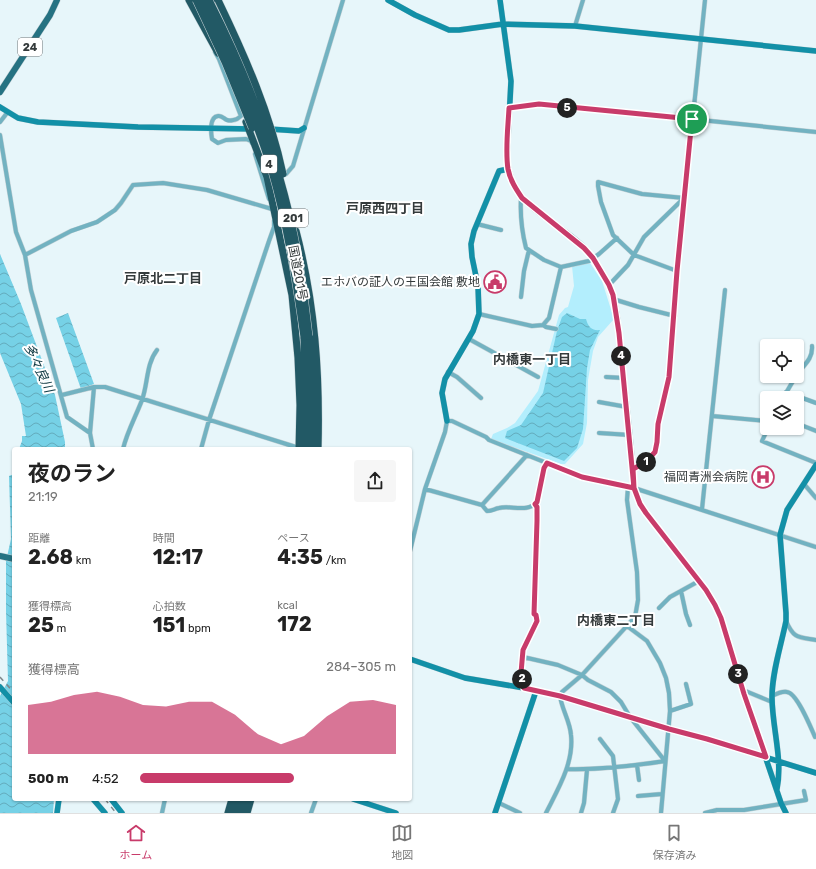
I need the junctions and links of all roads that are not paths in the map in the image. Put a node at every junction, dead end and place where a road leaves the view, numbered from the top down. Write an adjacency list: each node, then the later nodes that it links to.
1 (56, 0): 17 (main road, 24)
2 (188, 0): 23 (street); 25 (highway, 国道201号 / 201)
3 (196, 0): 31 (highway, bridge)
4 (202, 0): 31 (highway, 4, bridge)
5 (209, 0): 35 (highway, bridge)
6 (213, 0): 26 (highway, 国道201号 / 201)
7 (218, 0): 35 (highway, bridge)
8 (343, 0): 24 (street)
9 (388, 0): 13 (street)
10 (500, 0): 13 (street)
11 (583, 0): 14 (street)
12 (704, 0): 15 (street)
13 (503, 24): 14 (street); 19 (street)
14 (575, 26): 15 (street)
15 (701, 39): 16 (street); 21 (street)
16 (816, 51)
17 (0, 92)
18 (0, 107): 20 (street)
19 (509, 108): 21 (street); 29 (street)
20 (8, 113): 22 (street); 23 (street)
21 (692, 119): 27 (street); 33 (street)
22 (0, 122)
23 (212, 128): 25 (street); 34 (street)
24 (304, 128): 26 (street); 30 (street)
25 (249, 129): 26 (street); 85 (highway, 国道201号 / 201)
26 (267, 129): 88 (highway, 国道201号 / 201)
27 (816, 132)
28 (0, 135): 40 (street)
29 (508, 169): 32 (street); 36 (street)
30 (286, 174)
31 (276, 189): 86 (highway, 4, bridge)
32 (522, 198): 39 (street); 42 (street)
33 (684, 198): 38 (street); 41 (street); 44 (street)
34 (272, 209): 40 (street); 70 (street)
35 (288, 211): 87 (highway, bridge)
36 (477, 224): 37 (street); 49 (street)
37 (500, 230)
38 (617, 238): 41 (street); 42 (street)
39 (529, 250): 43 (street); 47 (street)
40 (25, 255): 62 (street)
41 (634, 255): 44 (street); 45 (street)
42 (593, 258): 43 (street); 45 (street)
43 (561, 267): 51 (street)
44 (677, 271): 50 (street)
45 (609, 285): 48 (street)
46 (725, 290): 69 (street)
47 (522, 297)
48 (613, 299): 50 (street); 60 (street)
49 (479, 314): 51 (street); 53 (street)
50 (675, 316): 92 (street)
51 (543, 325): 52 (street)
52 (556, 329)
53 (469, 339): 57 (street); 58 (street)
54 (812, 346): 56 (street)
55 (157, 350): 64 (street)
56 (804, 366)
57 (448, 372): 63 (street); 71 (street)
58 (538, 377)
59 (606, 377): 60 (street)
60 (624, 378): 68 (street)
61 (94, 387): 62 (street); 64 (street); 75 (street)
62 (62, 395): 75 (street)
63 (481, 398)
64 (142, 399): 70 (street); 81 (street)
65 (804, 399): 67 (street)
66 (599, 402): 68 (street)
67 (816, 403)
68 (627, 407): 77 (street)
69 (712, 416): 72 (street); 100 (street)
70 (209, 420): 79 (street); 82 (street)
71 (447, 420): 89 (street); 96 (street)
72 (760, 420)
73 (804, 426): 74 (street)
74 (816, 431)
75 (90, 433): 80 (street)
76 (599, 433): 77 (street)
77 (630, 435): 92 (street)
78 (765, 435): 91 (street)
79 (284, 444): 83 (street); 84 (street)
80 (93, 447)
81 (123, 447)
82 (202, 447)
83 (283, 447)
84 (295, 447)
85 (302, 447)
86 (302, 447)
87 (312, 447)
88 (318, 447)
89 (527, 455): 90 (street); 99 (street)
90 (547, 463): 94 (street); 98 (street)
91 (816, 464): 93 (street)
92 (633, 469): 95 (street)
93 (804, 484): 97 (street); 101 (street)
94 (628, 487): 95 (street); 111 (street)
95 (634, 488): 100 (street); 106 (street)
96 (425, 489): 99 (street); 102 (street)
97 (816, 498)
98 (535, 504): 99 (street); 113 (street)
99 (482, 505)
100 (702, 509): 101 (street)
101 (780, 535): 103 (street); 109 (street)
102 (412, 543)
103 (816, 547)
104 (0, 556): 105 (main road)
105 (12, 559)
106 (699, 581): 107 (street); 119 (street)
107 (681, 591): 108 (street); 110 (street)
108 (659, 608)
109 (786, 621): 112 (street); 122 (street)
110 (690, 625)
111 (627, 626): 115 (street); 124 (street)
112 (816, 640)
113 (523, 657): 115 (street); 118 (street)
114 (412, 660): 118 (street)
115 (582, 675): 121 (street); 125 (street)
116 (686, 684): 124 (street)
117 (0, 687): 123 (street)
118 (524, 688): 120 (street)
119 (743, 690): 122 (street); 129 (street)
120 (536, 691): 121 (street); 152 (street)
121 (560, 696): 125 (street); 134 (street)
122 (772, 699): 127 (street); 131 (street)
123 (12, 702)
124 (670, 711): 126 (street)
125 (630, 717): 126 (street); 130 (street)
126 (669, 729): 129 (street); 130 (street)
127 (815, 737)
128 (600, 739): 133 (street)
129 (766, 757): 131 (street); 138 (street)
130 (665, 761): 132 (street); 140 (street)
131 (778, 761): 136 (street); 138 (street)
132 (637, 765): 133 (street); 137 (street)
133 (615, 768): 135 (street); 169 (street)
134 (567, 770): 135 (street); 167 (street)
135 (586, 770): 168 (street)
136 (816, 773)
137 (639, 780)
138 (777, 789): 153 (street)
139 (804, 791): 153 (street)
140 (662, 794): 141 (street); 170 (street)
141 (638, 796)
142 (59, 801): 155 (street)
143 (95, 801): 156 (street)
144 (113, 801): 157 (street)
145 (165, 801): 158 (street)
146 (231, 801): 159 (highway)
147 (238, 801): 160 (highway)
148 (244, 801): 161 (highway)
149 (250, 801): 162 (highway)
150 (315, 801): 163 (street)
151 (358, 801): 154 (street)
152 (499, 803): 165 (street); 166 (street)
153 (782, 803): 171 (street); 172 (street)
154 (381, 810): 164 (street)
155 (57, 813)
156 (105, 813)
157 (122, 813)
158 (162, 813)
159 (228, 813)
160 (235, 813)
161 (241, 813)
162 (247, 813)
163 (311, 813)
164 (396, 813)
165 (496, 813)
166 (520, 813)
167 (546, 813)
168 (581, 813)
169 (613, 813)
170 (661, 813)
171 (705, 813)
172 (786, 813)

